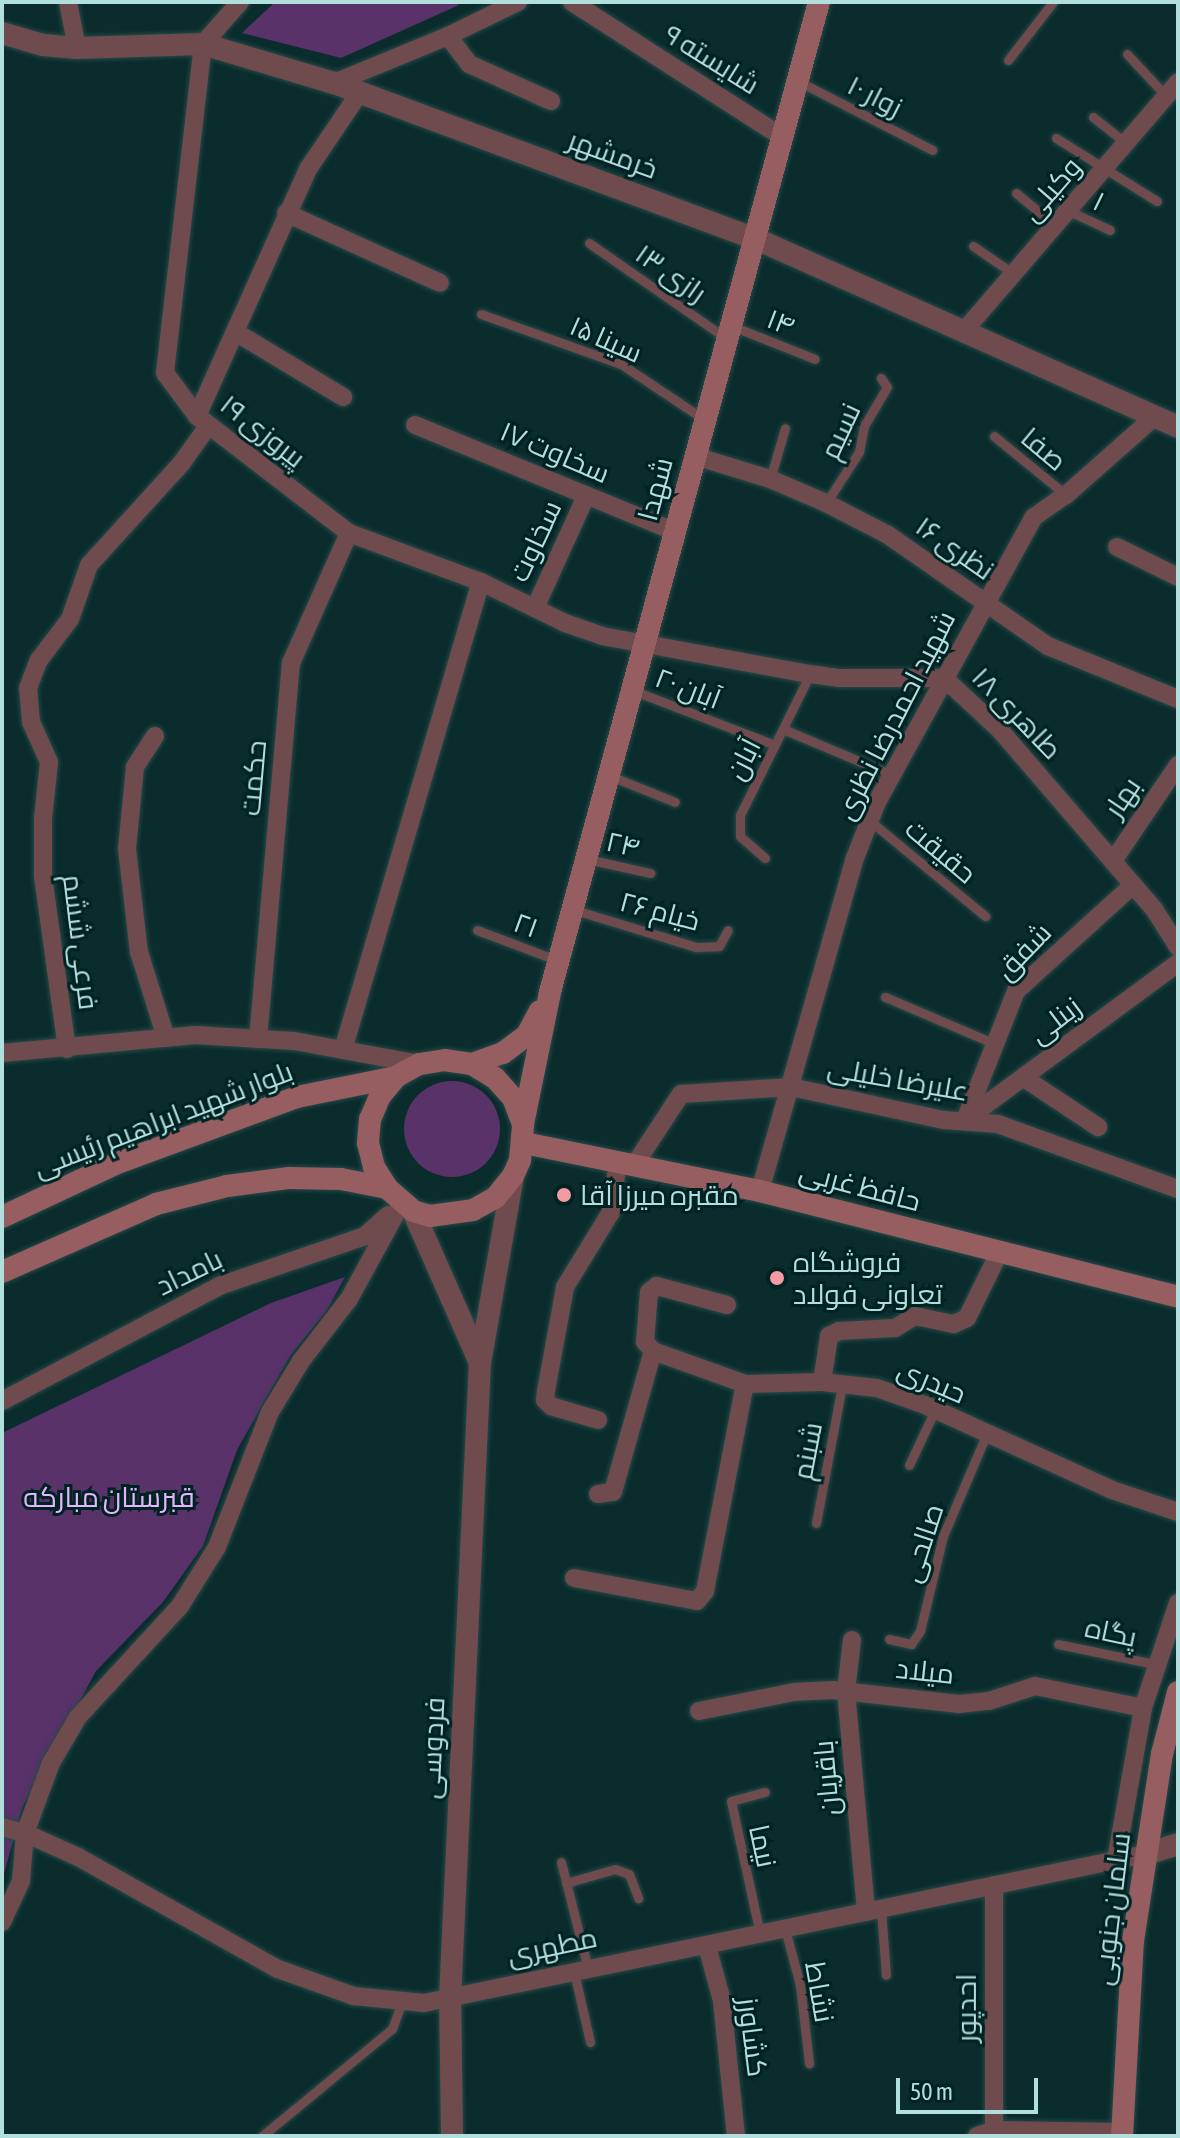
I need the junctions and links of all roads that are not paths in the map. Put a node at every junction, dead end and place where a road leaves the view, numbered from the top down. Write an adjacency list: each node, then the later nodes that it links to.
1 (68, 2): 10 (street)
2 (240, 2): 9 (street)
3 (518, 2): 8 (street)
4 (572, 2): 19 (street, شایسته ۹)
5 (819, 2): 13 (main road, شهدا)
6 (1053, 2): 12 (lane)
7 (2, 33): 10 (street, خرمشهر)
8 (448, 36): 14 (street); 17 (street)
9 (203, 44): 10 (street, خرمشهر); 14 (street, خرمشهر); 44 (street, پیروزی ۱۹)
10 (77, 48)
11 (1127, 54): 15 (lane)
12 (1008, 60)
13 (798, 81): 19 (main road, شهدا); 22 (lane, زوار ۱۰)
14 (334, 83): 16 (street, خرمشهر)
15 (1172, 89): 21 (street, وکیلی)
16 (360, 92): 27 (street, فرعی ششم); 30 (street, خرمشهر)
17 (551, 101)
18 (1093, 117): 21 (lane)
19 (781, 136): 30 (main road, شهدا)
20 (1056, 138): 23 (lane)
21 (1127, 144): 23 (street, وکیلی)
22 (932, 150)
23 (1105, 169): 25 (lane); 26 (street, وکیلی)
24 (1016, 193): 28 (lane)
25 (1157, 201)
26 (1069, 211): 28 (street, وکیلی); 29 (lane, ۱)
27 (286, 213): 34 (street); 37 (street, فرعی ششم)
28 (1056, 226): 33 (street, وکیلی)
29 (1110, 230)
30 (754, 238): 36 (street, خرمشهر); 38 (main road, شهدا)
31 (589, 243): 38 (lane, رازی ۱۳)
32 (973, 246): 33 (lane)
33 (1014, 274): 36 (street, وکیلی)
34 (440, 283)
35 (481, 314): 42 (lane, سینا ۱۵)
36 (964, 331): 43 (street, خرمشهر)
37 (237, 333): 41 (street); 44 (street, فرعی ششم)
38 (729, 333): 39 (lane, ۱۴); 42 (main road, شهدا)
39 (815, 359)
40 (881, 378): 52 (lane, نسیم)
41 (343, 397)
42 (705, 420): 48 (main road, شهدا)
43 (1170, 420): 50 (street, شهید احمدرضا نظری)
44 (203, 421): 54 (street, پیروزی ۱۹); 90 (street, فرعی ششم)
45 (415, 425): 51 (street, سخاوت ۱۷)
46 (785, 428): 49 (lane)
47 (994, 436): 50 (lane, صفا)
48 (695, 456): 49 (street, نظری ۱۶); 53 (main road, شهدا)
49 (770, 479): 52 (street, نظری ۱۶)
50 (1066, 495): 58 (street, شهید احمدرضا نظری)
51 (586, 496): 53 (street, سخاوت ۱۷); 59 (street, سخاوت)
52 (826, 503): 58 (street, نظری ۱۶)
53 (674, 531): 60 (main road, شهدا)
54 (349, 533): 57 (street, پیروزی ۱۹); 88 (street, حکمت)
55 (1117, 547): 56 (street)
56 (1178, 577)
57 (481, 582): 59 (street, پیروزی ۱۹); 91 (street)
58 (985, 603): 62 (street, شهید احمدرضا نظری); 64 (street, نظری ۱۶)
59 (535, 608): 60 (street, پیروزی ۱۹)
60 (645, 643): 61 (street, طاهری ۱۸); 63 (main road, شهدا)
61 (810, 674): 62 (street, طاهری ۱۸); 65 (lane, آبان)
62 (944, 678): 70 (street, شهید احمدرضا نظری); 75 (street, طاهری ۱۸)
63 (631, 690): 67 (lane, آبان ۲۰); 69 (main road, شهدا)
64 (1178, 699)
65 (783, 729): 67 (lane, آبان); 70 (lane)
66 (155, 736): 87 (street)
67 (775, 745): 74 (lane, آبان)
68 (1178, 765): 75 (street, بهار)
69 (608, 775): 71 (lane); 73 (main road, شهدا)
70 (892, 775): 72 (street, شهید احمدرضا نظری)
71 (675, 802)
72 (869, 820): 79 (lane, حقیقت); 97 (street, شهید احمدرضا نظری)
73 (586, 858): 76 (lane, ۲۴); 78 (main road, شهدا)
74 (765, 858)
75 (1113, 861): 77 (street, طاهری ۱۸)
76 (650, 873)
77 (1133, 885): 82 (street, طاهری ۱۸); 89 (street, شفق)
78 (572, 910): 81 (lane, خیام ۲۶); 83 (main road, شهدا)
79 (985, 916)
80 (477, 930): 83 (lane, ۲۱)
81 (728, 930)
82 (1178, 947)
83 (559, 961): 85 (main road, شهدا)
84 (1178, 963): 96 (street, زینلی)
85 (550, 992): 94 (main road); 100 (main road)
86 (885, 997): 89 (lane)
87 (166, 1038): 88 (street); 90 (street)
88 (258, 1039): 91 (street)
89 (995, 1044): 98 (street, شفق)
90 (67, 1049): 92 (street)
91 (343, 1050): 93 (street)
92 (2, 1053)
93 (419, 1064): 94 (main road); 95 (main road)
94 (472, 1064): 100 (main road)
95 (396, 1077): 105 (main road); 106 (main road, بلوار شهید ابراهیم رئیسی)
96 (1024, 1078): 98 (street, زینلی); 99 (street)
97 (791, 1087): 98 (street, علیرضا خلیلی); 101 (street, علیرضا خلیلی); 104 (street, شهید احمدرضا نظری)
98 (965, 1120): 103 (street, علیرضا خلیلی)
99 (1098, 1127)
100 (523, 1134): 101 (main road, حافظ غربی); 102 (main road)
101 (626, 1162): 104 (main road, حافظ غربی); 118 (street)
102 (513, 1176): 105 (main road); 112 (street, فردوسی)
103 (1178, 1189)
104 (760, 1191): 107 (main road, حافظ غربی)
105 (400, 1200): 108 (main road); 112 (street); 116 (street, بامداد); 136 (street)
106 (2, 1217)
107 (999, 1253): 109 (main road, حافظ غربی); 113 (street)
108 (2, 1272)
109 (1178, 1297)
110 (727, 1305): 111 (street)
111 (653, 1351): 114 (street, حیدری); 121 (street)
112 (480, 1363): 152 (street, فردوسی)
113 (822, 1382): 114 (street, حیدری); 115 (street, حیدری)
114 (745, 1384): 124 (street)
115 (842, 1386): 117 (street, حیدری); 123 (lane, شبنم)
116 (2, 1401)
117 (935, 1410): 119 (street, حیدری); 120 (lane)
118 (598, 1420)
119 (986, 1435): 122 (street, حیدری); 126 (lane, صالحی)
120 (909, 1465)
121 (598, 1494)
122 (1178, 1512)
123 (816, 1523)
124 (574, 1578)
125 (1178, 1603): 129 (street)
126 (889, 1639)
127 (852, 1640): 130 (street, باقریان)
128 (1058, 1644): 129 (lane, پگاه)
129 (1155, 1664): 132 (street)
130 (846, 1691): 132 (street, میلاد); 133 (street, میلاد); 145 (street, باقریان)
131 (1178, 1692): 138 (main road, سلمان جنوبی)
132 (1143, 1708): 140 (street)
133 (699, 1711)
134 (765, 1792): 148 (lane, نیما)
135 (2, 1827): 136 (street, مطهری)
136 (25, 1833): 146 (street); 153 (street, مطهری)
137 (1178, 1844): 138 (street, مطهری)
138 (1146, 1854): 139 (street, مطهری); 140 (street, مطهری); 157 (main road, سلمان جنوبی)
139 (1178, 1859)
140 (1116, 1860): 143 (street, مطهری)
141 (561, 1862): 142 (lane)
142 (566, 1883): 144 (lane); 150 (lane)
143 (994, 1885): 145 (street, مطهری); 156 (street, احدپور)
144 (638, 1898)
145 (873, 1910): 147 (street, مطهری); 151 (lane)
146 (2, 1922)
147 (785, 1929): 148 (street, مطهری); 155 (lane, نشاط)
148 (760, 1934): 149 (street, مطهری)
149 (707, 1946): 150 (street, مطهری); 160 (street, کشاورز)
150 (581, 1971): 152 (street, مطهری); 154 (lane)
151 (886, 1975)
152 (450, 1998): 153 (street, مطهری); 159 (street, فردوسی)
153 (402, 2001): 158 (lane)
154 (590, 2042)
155 (809, 2063)
156 (985, 2133): 157 (street)
157 (1122, 2134)
158 (262, 2136)
159 (452, 2136)
160 (736, 2136)

